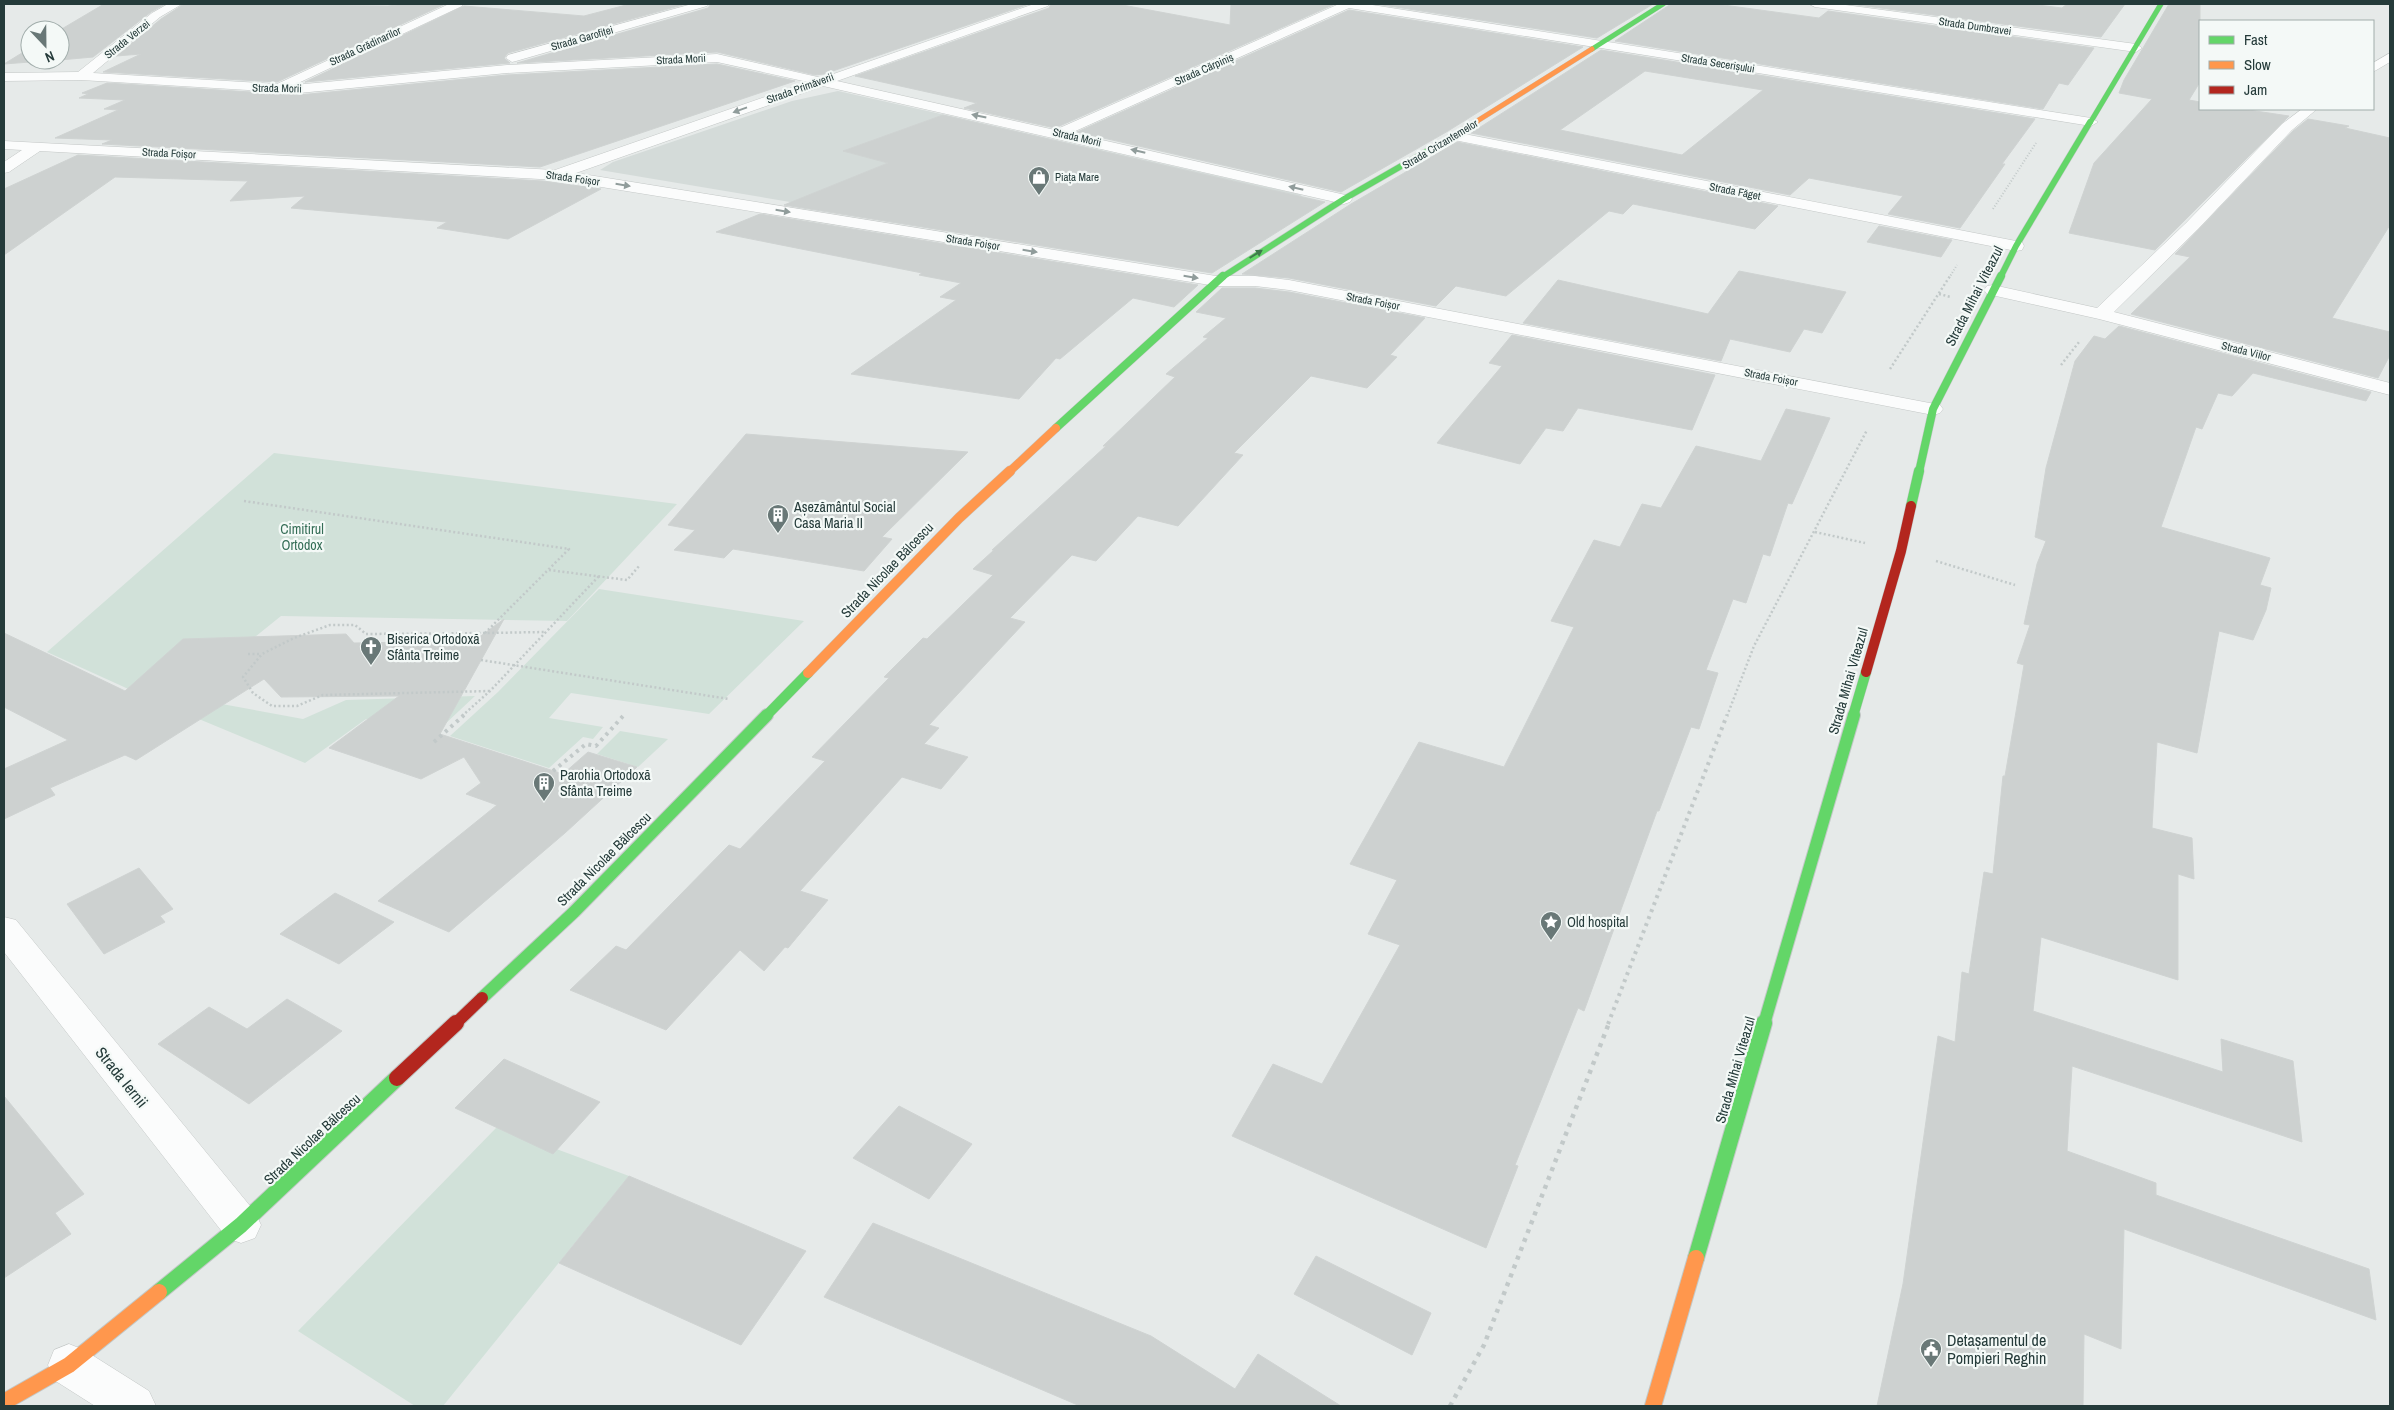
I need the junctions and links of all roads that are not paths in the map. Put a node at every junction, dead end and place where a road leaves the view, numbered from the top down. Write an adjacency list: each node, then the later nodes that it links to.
1 (176, 4): 14 (street, Strada Verzei)
2 (458, 4): 17 (street, Strada Grădinarilor)
3 (703, 4): 13 (street, Strada Garofiței)
4 (1044, 4): 16 (street, Strada Primăverii)
5 (1347, 4): 9 (street, Strada Secerișului); 20 (street, Strada Cărpiniș)
6 (1663, 4): 9 (main road, Strada Crizantemelor)
7 (1815, 4): 10 (street, Strada Dumbravei)
8 (2161, 4): 10 (main road, Strada Mihai Viteazul)
9 (1600, 44): 19 (street, Strada Secerișului); 21 (main road, Strada Crizantemelor)
10 (2136, 48): 19 (main road, Strada Mihai Viteazul)
11 (2390, 57): 12 (street)
12 (2374, 67)
13 (461, 73): 16 (street, Strada Morii); 17 (street, Strada Morii)
14 (81, 76): 15 (street, Strada Morii); 17 (street, Strada Morii)
15 (4, 77)
16 (819, 82): 20 (street, Strada Morii, one-way to 16); 25 (street, Strada Primăverii, one-way to 25)
17 (272, 89)
18 (2309, 110): 30 (street)
19 (2091, 122): 27 (main road, Strada Mihai Viteazul)
20 (1060, 133): 26 (street, Strada Morii, one-way to 20)
21 (1454, 136): 26 (main road, Strada Crizantemelor); 27 (street, Strada Făget)
22 (4, 145): 23 (street, Strada Foișor)
23 (38, 146): 24 (street); 25 (street, Strada Foișor)
24 (4, 169)
25 (558, 175): 28 (street, Strada Foișor, one-way to 28)
26 (1344, 199): 28 (main road, Strada Crizantemelor, one-way to 26)
27 (2016, 246): 29 (main road, Strada Mihai Viteazul)
28 (1216, 281): 32 (street, Strada Foișor); 34 (main road, Strada Nicolae Bălcescu)
29 (1993, 290): 30 (street, Strada Viilor); 32 (main road, Strada Mihai Viteazul)
30 (2101, 314): 31 (street, Strada Viilor)
31 (2390, 388)
32 (1933, 409): 38 (main road, Strada Mihai Viteazul)
33 (4, 929): 34 (street, Strada Iernii)
34 (241, 1225): 35 (main road, Strada Nicolae Bălcescu)
35 (69, 1365): 36 (main road, Strada Nicolae Bălcescu); 37 (street)
36 (4, 1402)
37 (134, 1406)
38 (1653, 1406)

